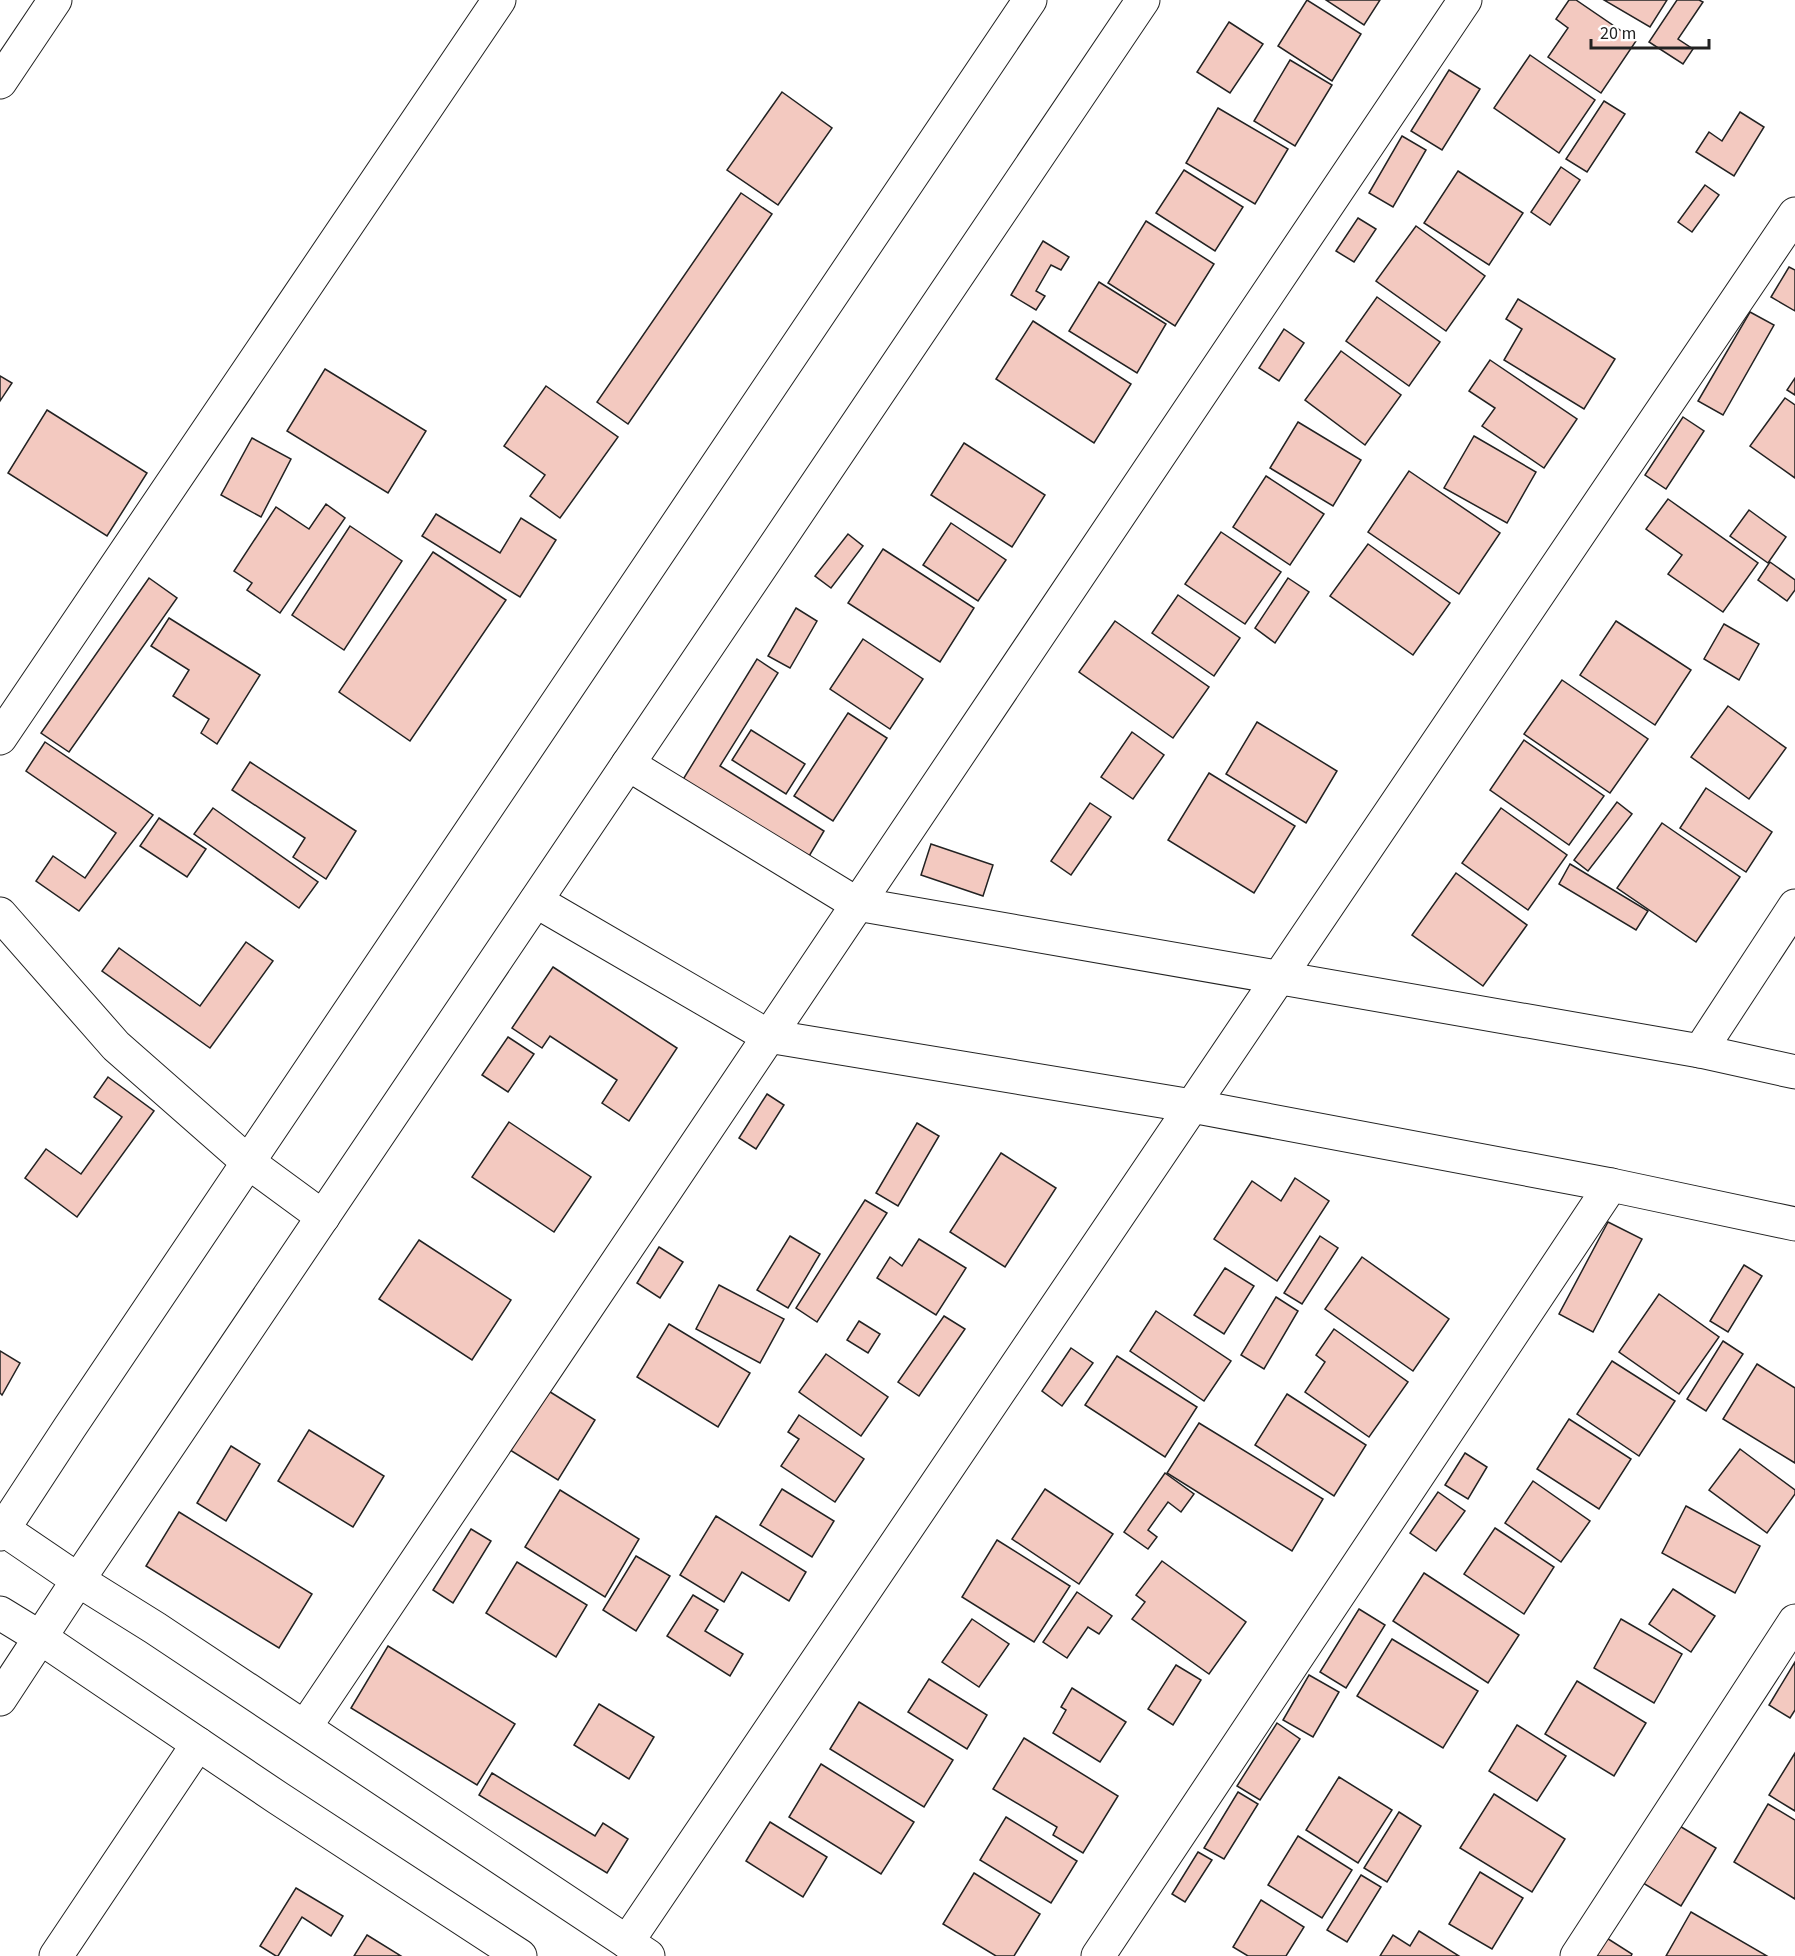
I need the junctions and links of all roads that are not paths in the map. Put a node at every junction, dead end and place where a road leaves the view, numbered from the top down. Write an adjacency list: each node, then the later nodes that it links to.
1 (55, 0): 6 (street)
2 (499, 0): 8 (street)
3 (1029, 0): 19 (street)
4 (1143, 0): 9 (street)
5 (1465, 0): 11 (street)
6 (0, 82)
7 (1795, 214): 14 (street)
8 (0, 738)
9 (628, 764): 10 (street); 11 (street)
10 (536, 901): 15 (street); 21 (street)
11 (857, 904): 14 (street); 15 (street)
12 (1795, 906): 16 (street)
13 (0, 914): 19 (street)
14 (1278, 979): 16 (street); 18 (street)
15 (768, 1036): 18 (street); 29 (street)
16 (1700, 1051): 17 (street)
17 (1795, 1072)
18 (1192, 1106): 20 (street); 31 (street)
19 (248, 1162): 21 (street); 23 (street)
20 (1611, 1185): 22 (street); 34 (street)
21 (323, 1217): 24 (street)
22 (1795, 1224)
23 (2, 1531): 24 (street)
24 (78, 1580): 27 (street); 29 (street)
25 (0, 1613): 27 (street)
26 (1795, 1621): 35 (street)
27 (41, 1638): 28 (street); 30 (street)
28 (0, 1699)
29 (305, 1727): 31 (street)
30 (198, 1744): 32 (street); 33 (street)
31 (638, 1949)
32 (511, 1954)
33 (56, 1956)
34 (1098, 1956)
35 (1577, 1956)

